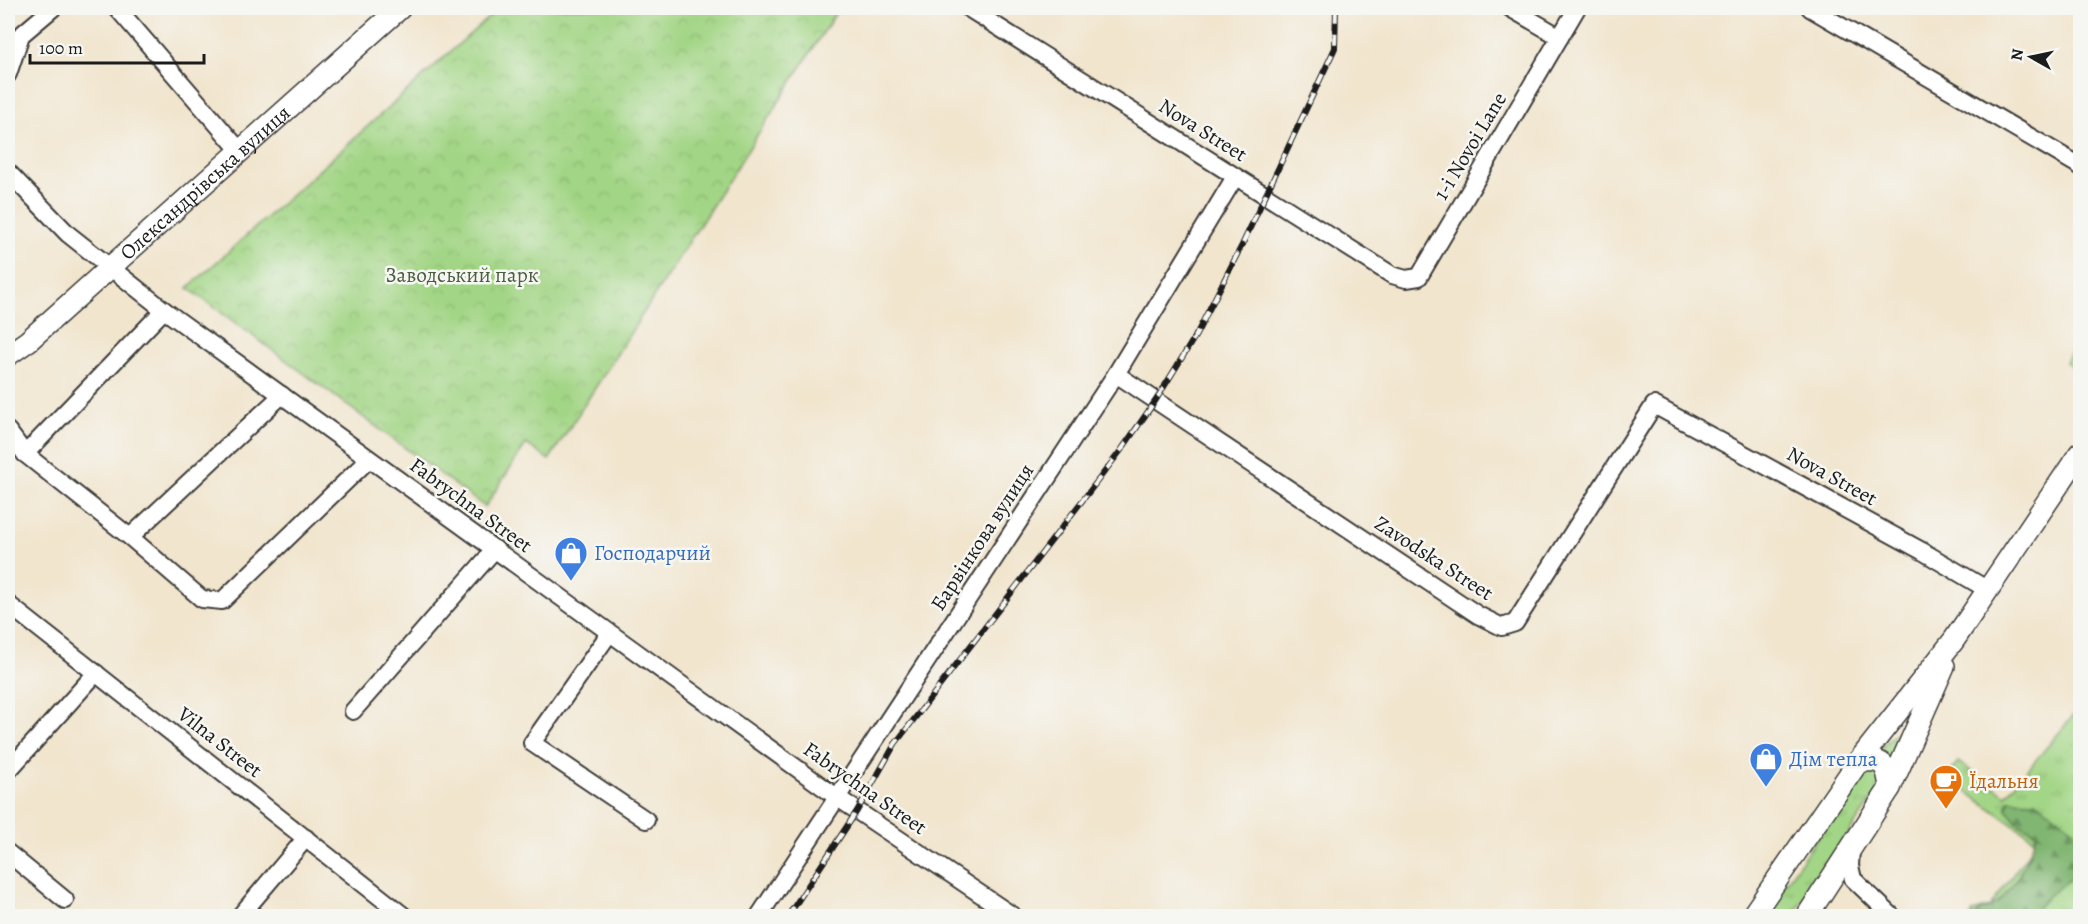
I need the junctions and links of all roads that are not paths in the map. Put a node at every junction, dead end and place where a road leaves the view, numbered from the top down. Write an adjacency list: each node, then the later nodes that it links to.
1 (53, 8): 9 (street)
2 (117, 8): 10 (street)
3 (400, 8): 10 (main road, Олександрівська вулиця)
4 (968, 8): 13 (street, Nova Street)
5 (1510, 8): 8 (street)
6 (1577, 8): 8 (street, 1-i Novoi Lane)
7 (1810, 8): 11 (street)
8 (1560, 38): 15 (street, 1-i Novoi Lane)
9 (8, 74)
10 (241, 152): 14 (main road, Олександрівська вулиця)
11 (2080, 166)
12 (8, 172): 14 (street, Fabrychna Street)
13 (1235, 177): 15 (street, Nova Street); 18 (street, Барвінкова вулиця)
14 (111, 268): 16 (street, Fabrychna Street); 17 (main road, Олександрівська вулиця)
15 (1419, 277)
16 (164, 310): 19 (street, Fabrychna Street); 23 (street)
17 (8, 356)
18 (1116, 374): 20 (street, Zavodska Street); 36 (street, Барвінкова вулиця)
19 (282, 394): 24 (street, Fabrychna Street); 25 (street)
20 (1654, 405): 27 (street, Nova Street)
21 (8, 431): 23 (street)
22 (2080, 453): 27 (main road)
23 (25, 454): 25 (street)
24 (369, 459): 25 (street); 26 (street, Fabrychna Street)
25 (130, 537)
26 (495, 549): 29 (street, Fabrychna Street); 32 (street)
27 (1988, 590): 30 (main road)
28 (8, 604): 31 (street, Vilna Street)
29 (609, 634): 36 (street, Fabrychna Street); 37 (street)
30 (1954, 640): 33 (main road); 35 (main road)
31 (96, 673): 34 (street); 38 (street, Vilna Street)
32 (353, 711)
33 (1858, 762): 35 (main road); 46 (main road)
34 (8, 771)
35 (1890, 788): 39 (main road)
36 (838, 798): 44 (street, Барвінкова вулиця); 45 (street, Fabrychna Street)
37 (645, 820)
38 (306, 838): 42 (street); 43 (street, Vilna Street)
39 (1851, 848): 47 (main road); 48 (street)
40 (8, 853): 41 (street)
41 (65, 900)
42 (240, 916)
43 (404, 916)
44 (759, 916)
45 (1013, 916)
46 (1752, 916)
47 (1807, 916)
48 (1892, 916)

